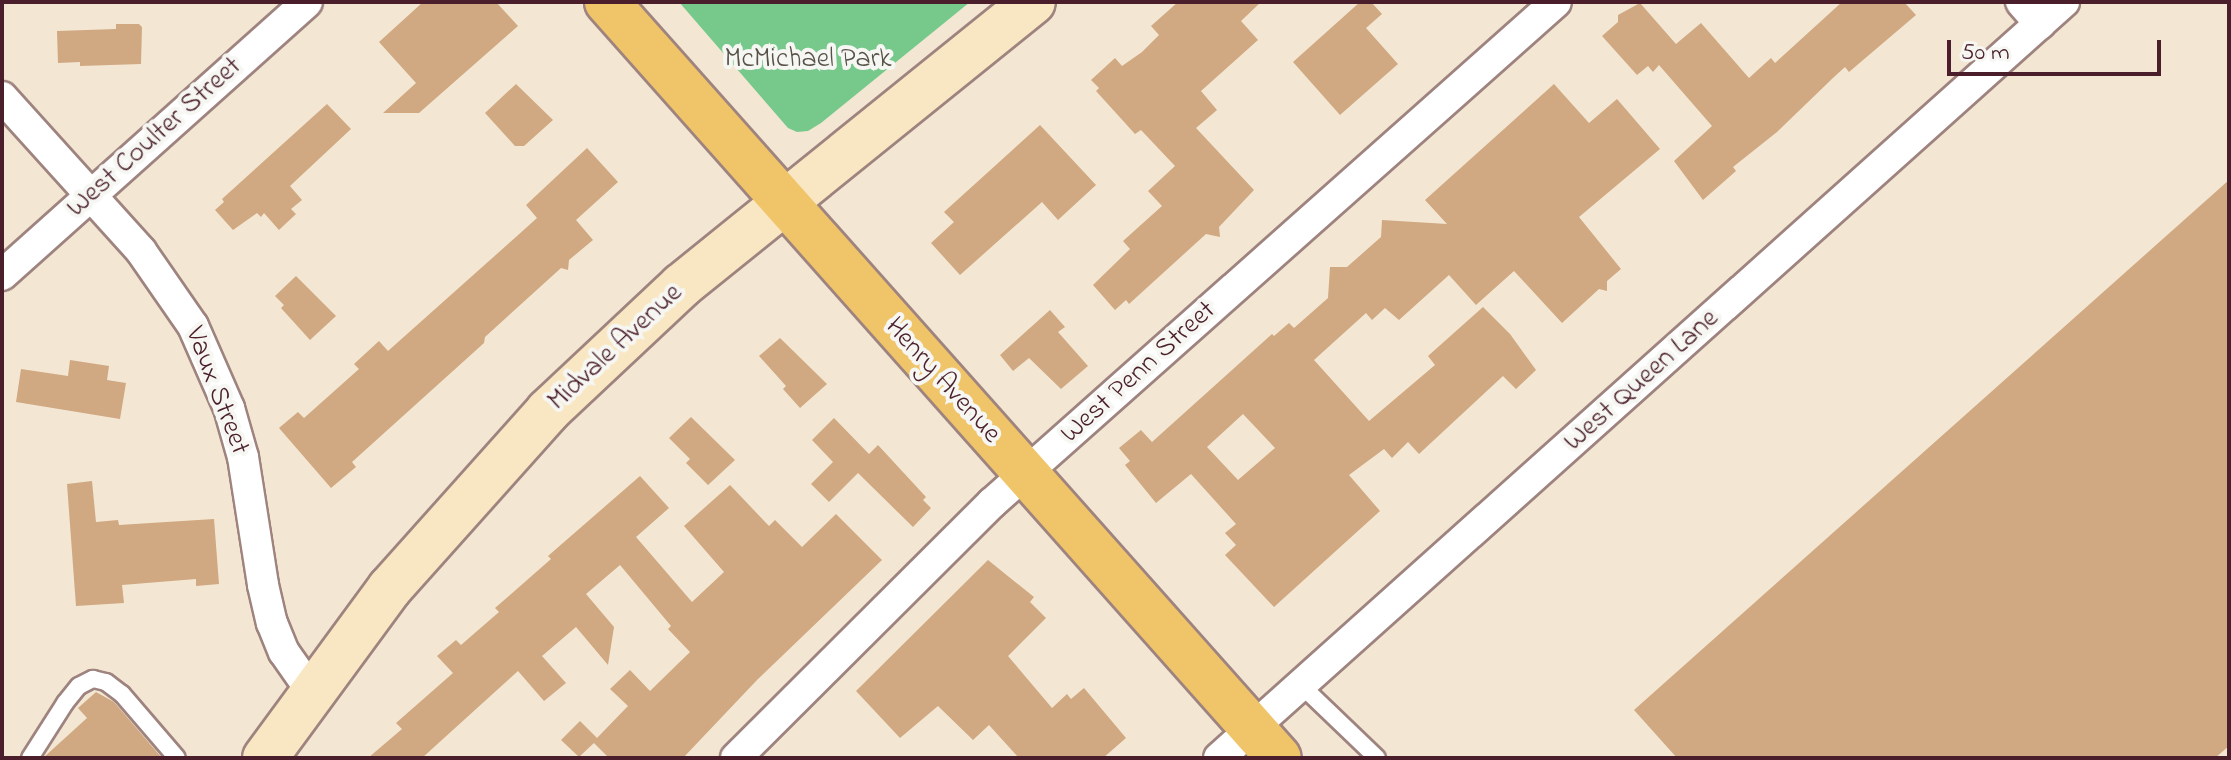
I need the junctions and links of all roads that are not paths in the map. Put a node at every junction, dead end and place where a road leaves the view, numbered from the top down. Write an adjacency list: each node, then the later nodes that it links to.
1 (307, 2): 8 (street, West Coulter Street)
2 (607, 2): 9 (main road, Henry Avenue)
3 (1033, 2): 9 (street, Midvale Avenue)
4 (1556, 2): 11 (street, West Penn Street)
5 (2064, 2): 6 (street, West Queen Lane)
6 (2031, 13): 12 (street, West Queen Lane)
7 (2, 97): 8 (street, Vaux Street)
8 (91, 196): 10 (street, West Coulter Street); 13 (street, Vaux Street)
9 (784, 203): 11 (main road, Henry Avenue); 13 (street, Midvale Avenue)
10 (2, 275)
11 (1025, 473): 14 (main road, Henry Avenue); 18 (street, West Penn Street)
12 (1301, 685): 14 (street, West Queen Lane); 20 (lane)
13 (312, 692): 17 (street, Midvale Avenue)
14 (1266, 743): 19 (street, West Queen Lane)
15 (30, 758): 16 (lane)
16 (177, 758)
17 (265, 758)
18 (736, 758)
19 (1219, 758)
20 (1377, 758)

